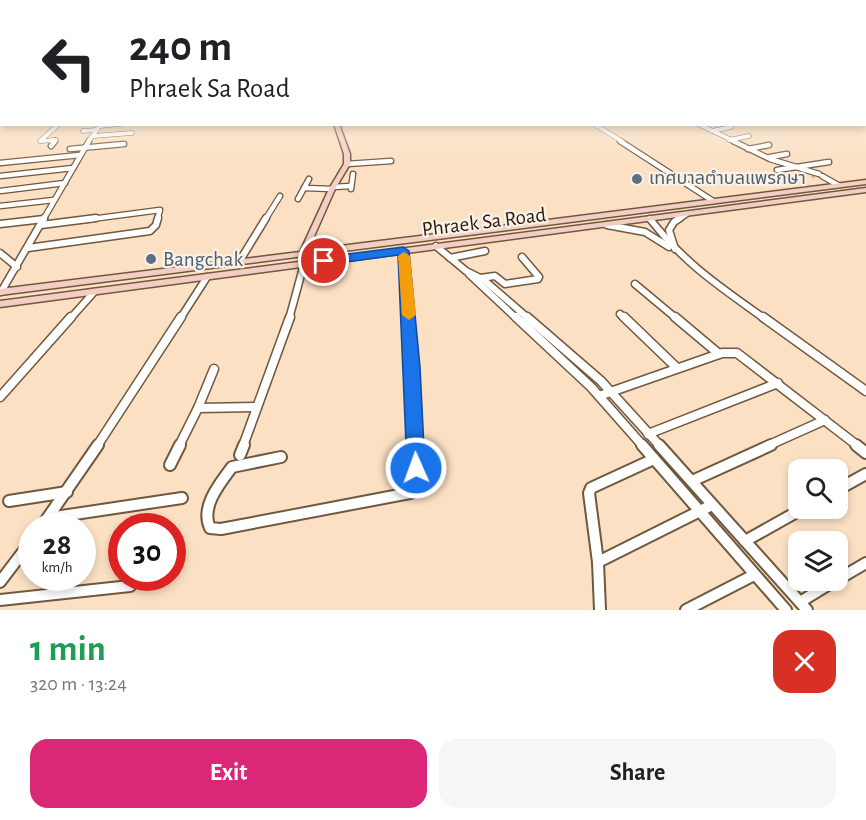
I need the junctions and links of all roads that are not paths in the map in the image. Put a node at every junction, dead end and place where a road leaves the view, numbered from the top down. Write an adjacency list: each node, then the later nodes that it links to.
1 (56, 126): 13 (street)
2 (337, 126): 27 (main road)
3 (597, 126): 44 (street)
4 (702, 126): 8 (street)
5 (99, 127): 7 (street); 10 (street)
6 (731, 127): 8 (street)
7 (83, 131)
8 (712, 131): 12 (street)
9 (132, 133): 10 (street)
10 (93, 136): 18 (street)
11 (749, 136): 12 (street)
12 (729, 140): 20 (street)
13 (40, 141): 16 (street); 17 (street)
14 (124, 144): 18 (street)
15 (769, 145): 20 (street)
16 (51, 146)
17 (35, 147)
18 (85, 148): 19 (street); 22 (street)
19 (70, 149)
20 (748, 149): 23 (street)
21 (787, 154): 23 (street)
22 (81, 155): 26 (street); 29 (street)
23 (767, 158): 28 (street)
24 (391, 161): 27 (street)
25 (829, 162): 28 (street)
26 (0, 163)
27 (347, 164): 38 (main road)
28 (796, 167): 30 (street); 36 (street)
29 (73, 168): 32 (street); 35 (street)
30 (777, 170)
31 (353, 174): 38 (street)
32 (0, 176)
33 (309, 179): 37 (street)
34 (866, 182): 36 (main road, Phraek Sa Road)
35 (64, 183): 40 (street); 43 (street)
36 (834, 186): 44 (main road, Phraek Sa Road)
37 (304, 188): 38 (street); 42 (street)
38 (332, 188): 57 (main road)
39 (866, 190): 46 (main road, Phraek Sa Road)
40 (0, 191)
41 (280, 196): 60 (street)
42 (298, 199)
43 (54, 200): 45 (street); 48 (street)
44 (713, 201): 57 (main road, Phraek Sa Road)
45 (0, 206)
46 (687, 214): 47 (main road, Phraek Sa Road); 55 (street)
47 (650, 219): 50 (main road, Phraek Sa Road); 55 (street)
48 (43, 222): 49 (street); 52 (street); 52 (street)
49 (0, 224)
50 (606, 224): 51 (main road, Phraek Sa Road); 55 (street)
51 (436, 246): 53 (main road, Phraek Sa Road); 59 (street)
52 (28, 248): 62 (street)
53 (403, 251): 61 (main road, Phraek Sa Road); 86 (street)
54 (485, 251): 59 (street)
55 (676, 251): 76 (street)
56 (0, 253): 62 (street)
57 (303, 253): 60 (main road, Phraek Sa Road)
58 (522, 257): 65 (street)
59 (450, 258): 63 (street)
60 (240, 262): 67 (main road, Phraek Sa Road)
61 (304, 264): 64 (main road, Phraek Sa Road); 80 (street)
62 (17, 267): 67 (street)
63 (466, 271): 65 (street); 71 (street)
64 (207, 276): 68 (main road, Phraek Sa Road); 92 (street)
65 (480, 278): 71 (street)
66 (635, 284): 72 (street)
67 (1, 292)
68 (94, 292): 69 (main road, Phraek Sa Road); 79 (street)
69 (0, 304)
70 (620, 314): 73 (street)
71 (537, 333): 77 (street); 78 (street)
72 (719, 354): 73 (street); 75 (street)
73 (677, 368): 77 (street)
74 (214, 369): 81 (street)
75 (778, 383): 82 (street); 83 (street)
76 (866, 391)
77 (610, 392): 78 (street); 83 (street)
78 (599, 396): 87 (street)
79 (0, 397)
80 (256, 407): 81 (street); 85 (street)
81 (198, 408): 88 (street)
82 (825, 420): 84 (street); 90 (street)
83 (648, 434): 90 (street)
84 (866, 453)
85 (240, 455)
86 (281, 457)
87 (654, 459): 96 (street); 102 (street)
88 (170, 465)
89 (866, 474): 91 (street)
90 (692, 482): 95 (street)
91 (848, 484)
92 (67, 492): 94 (street); 97 (street)
93 (182, 498): 98 (street)
94 (9, 501)
95 (712, 505): 96 (street); 100 (street)
96 (699, 511): 102 (street); 106 (street)
97 (52, 513)
98 (96, 513)
99 (788, 517): 100 (street)
100 (745, 541): 111 (street)
101 (18, 555): 104 (street)
102 (598, 562): 112 (street)
103 (866, 563): 105 (street)
104 (6, 568): 107 (street)
105 (848, 573)
106 (754, 575): 113 (street); 114 (street)
107 (0, 582)
108 (108, 588): 110 (street)
109 (822, 591): 111 (street)
110 (0, 600)
111 (804, 606)
112 (600, 610)
113 (686, 610)
114 (786, 610)

